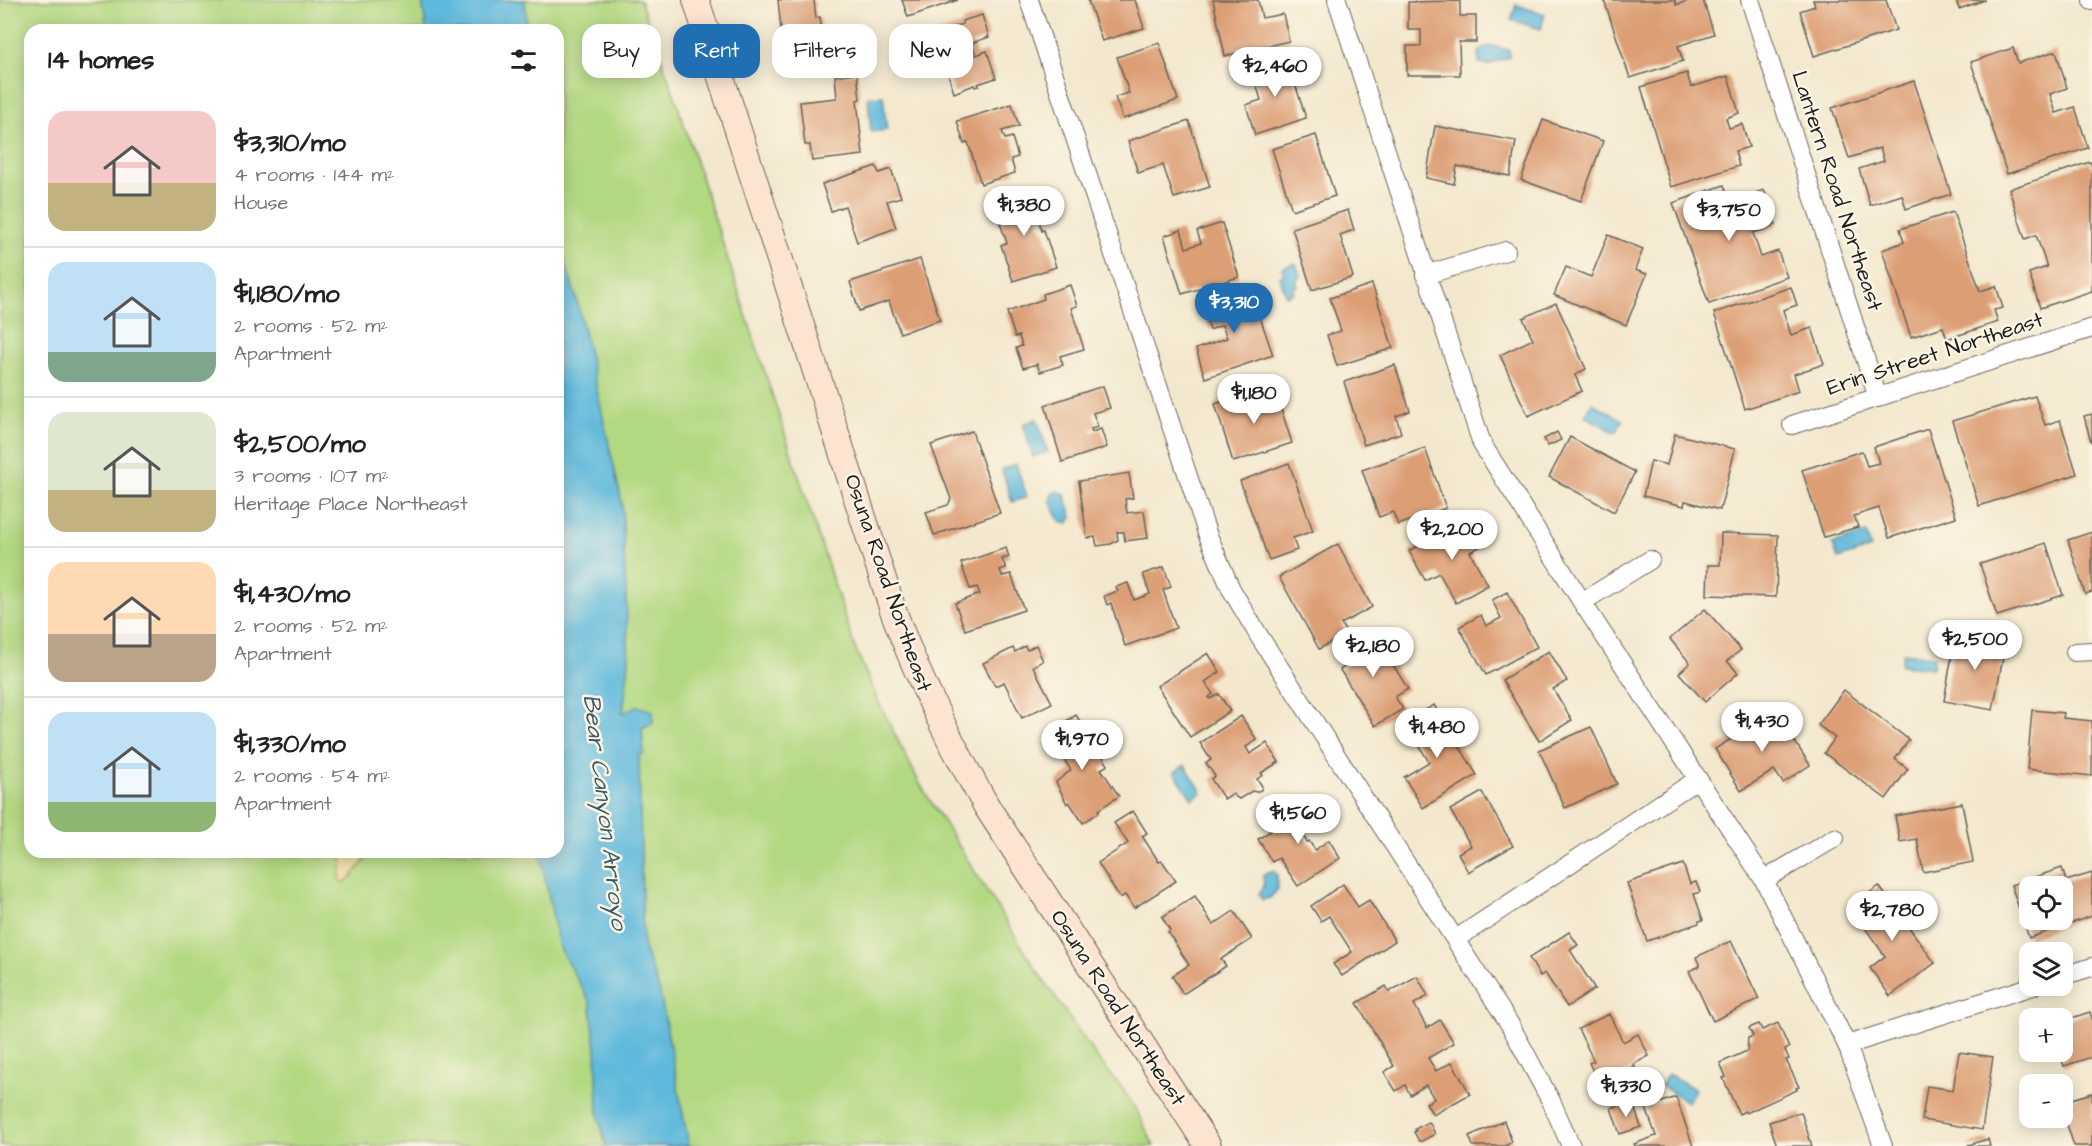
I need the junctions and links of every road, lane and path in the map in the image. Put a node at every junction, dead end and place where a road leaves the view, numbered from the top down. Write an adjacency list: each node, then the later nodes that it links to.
1 (696, 0): 20 (street, Osuna Road Northeast)
2 (1029, 0): 15 (street)
3 (1337, 0): 6 (street)
4 (1750, 0): 8 (street, Lantern Road Northeast)
5 (1506, 251): 6 (street)
6 (1425, 275): 11 (street)
7 (2092, 328): 8 (street, Erin Street Northeast)
8 (1878, 398): 9 (street, Erin Street Northeast)
9 (1792, 425)
10 (1650, 560): 11 (street)
11 (1582, 602): 12 (street)
12 (1698, 779): 14 (street); 15 (street)
13 (1834, 838): 14 (street)
14 (1764, 880): 19 (street)
15 (1456, 939): 21 (street)
16 (2092, 966): 17 (street)
17 (2073, 972)
18 (2019, 990): 19 (street)
19 (1847, 1045): 22 (street)
20 (1208, 1146)
21 (1571, 1146)
22 (1883, 1146)

